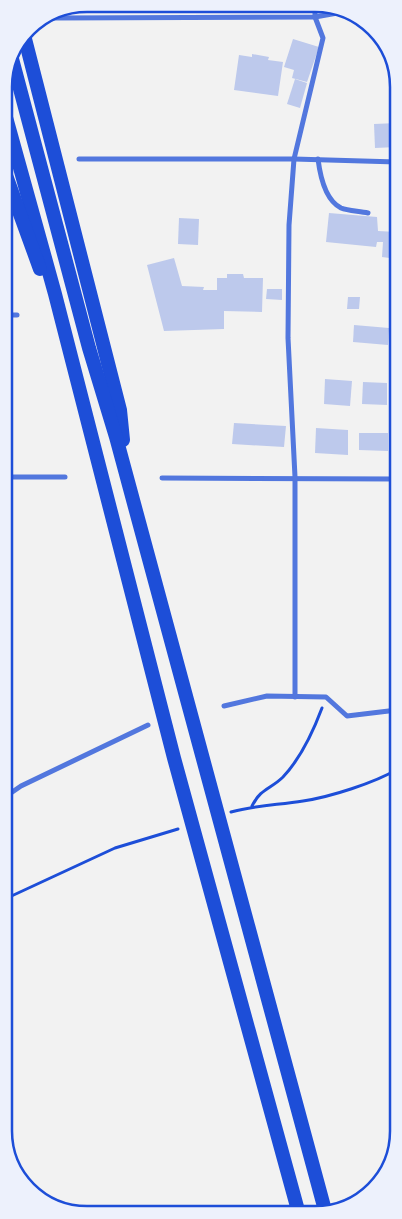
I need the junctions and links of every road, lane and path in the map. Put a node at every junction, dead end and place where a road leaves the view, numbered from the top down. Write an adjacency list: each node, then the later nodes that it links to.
1 (315, 12): 3 (street)
2 (330, 14): 3 (street)
3 (315, 17): 4 (street); 8 (street)
4 (62, 18)
5 (26, 45): 17 (highway)
6 (15, 70): 17 (highway)
7 (13, 143): 16 (highway)
8 (294, 158): 9 (street); 10 (street); 20 (street)
9 (79, 159)
10 (318, 159): 11 (street); 13 (street)
11 (390, 162)
12 (13, 194): 16 (highway)
13 (368, 213)
14 (13, 315): 15 (street)
15 (17, 315)
16 (66, 340): 33 (highway)
17 (126, 475): 32 (highway)
18 (13, 477): 19 (street)
19 (65, 477)
20 (295, 477): 21 (street); 22 (street); 23 (street)
21 (162, 478)
22 (390, 479)
23 (295, 697): 24 (street); 25 (street)
24 (326, 697): 26 (street); 28 (path)
25 (224, 706)
26 (389, 711)
27 (148, 724): 29 (street)
28 (389, 774)
29 (12, 793)
30 (115, 848): 31 (path)
31 (12, 896)
32 (324, 1205)
33 (297, 1206)

